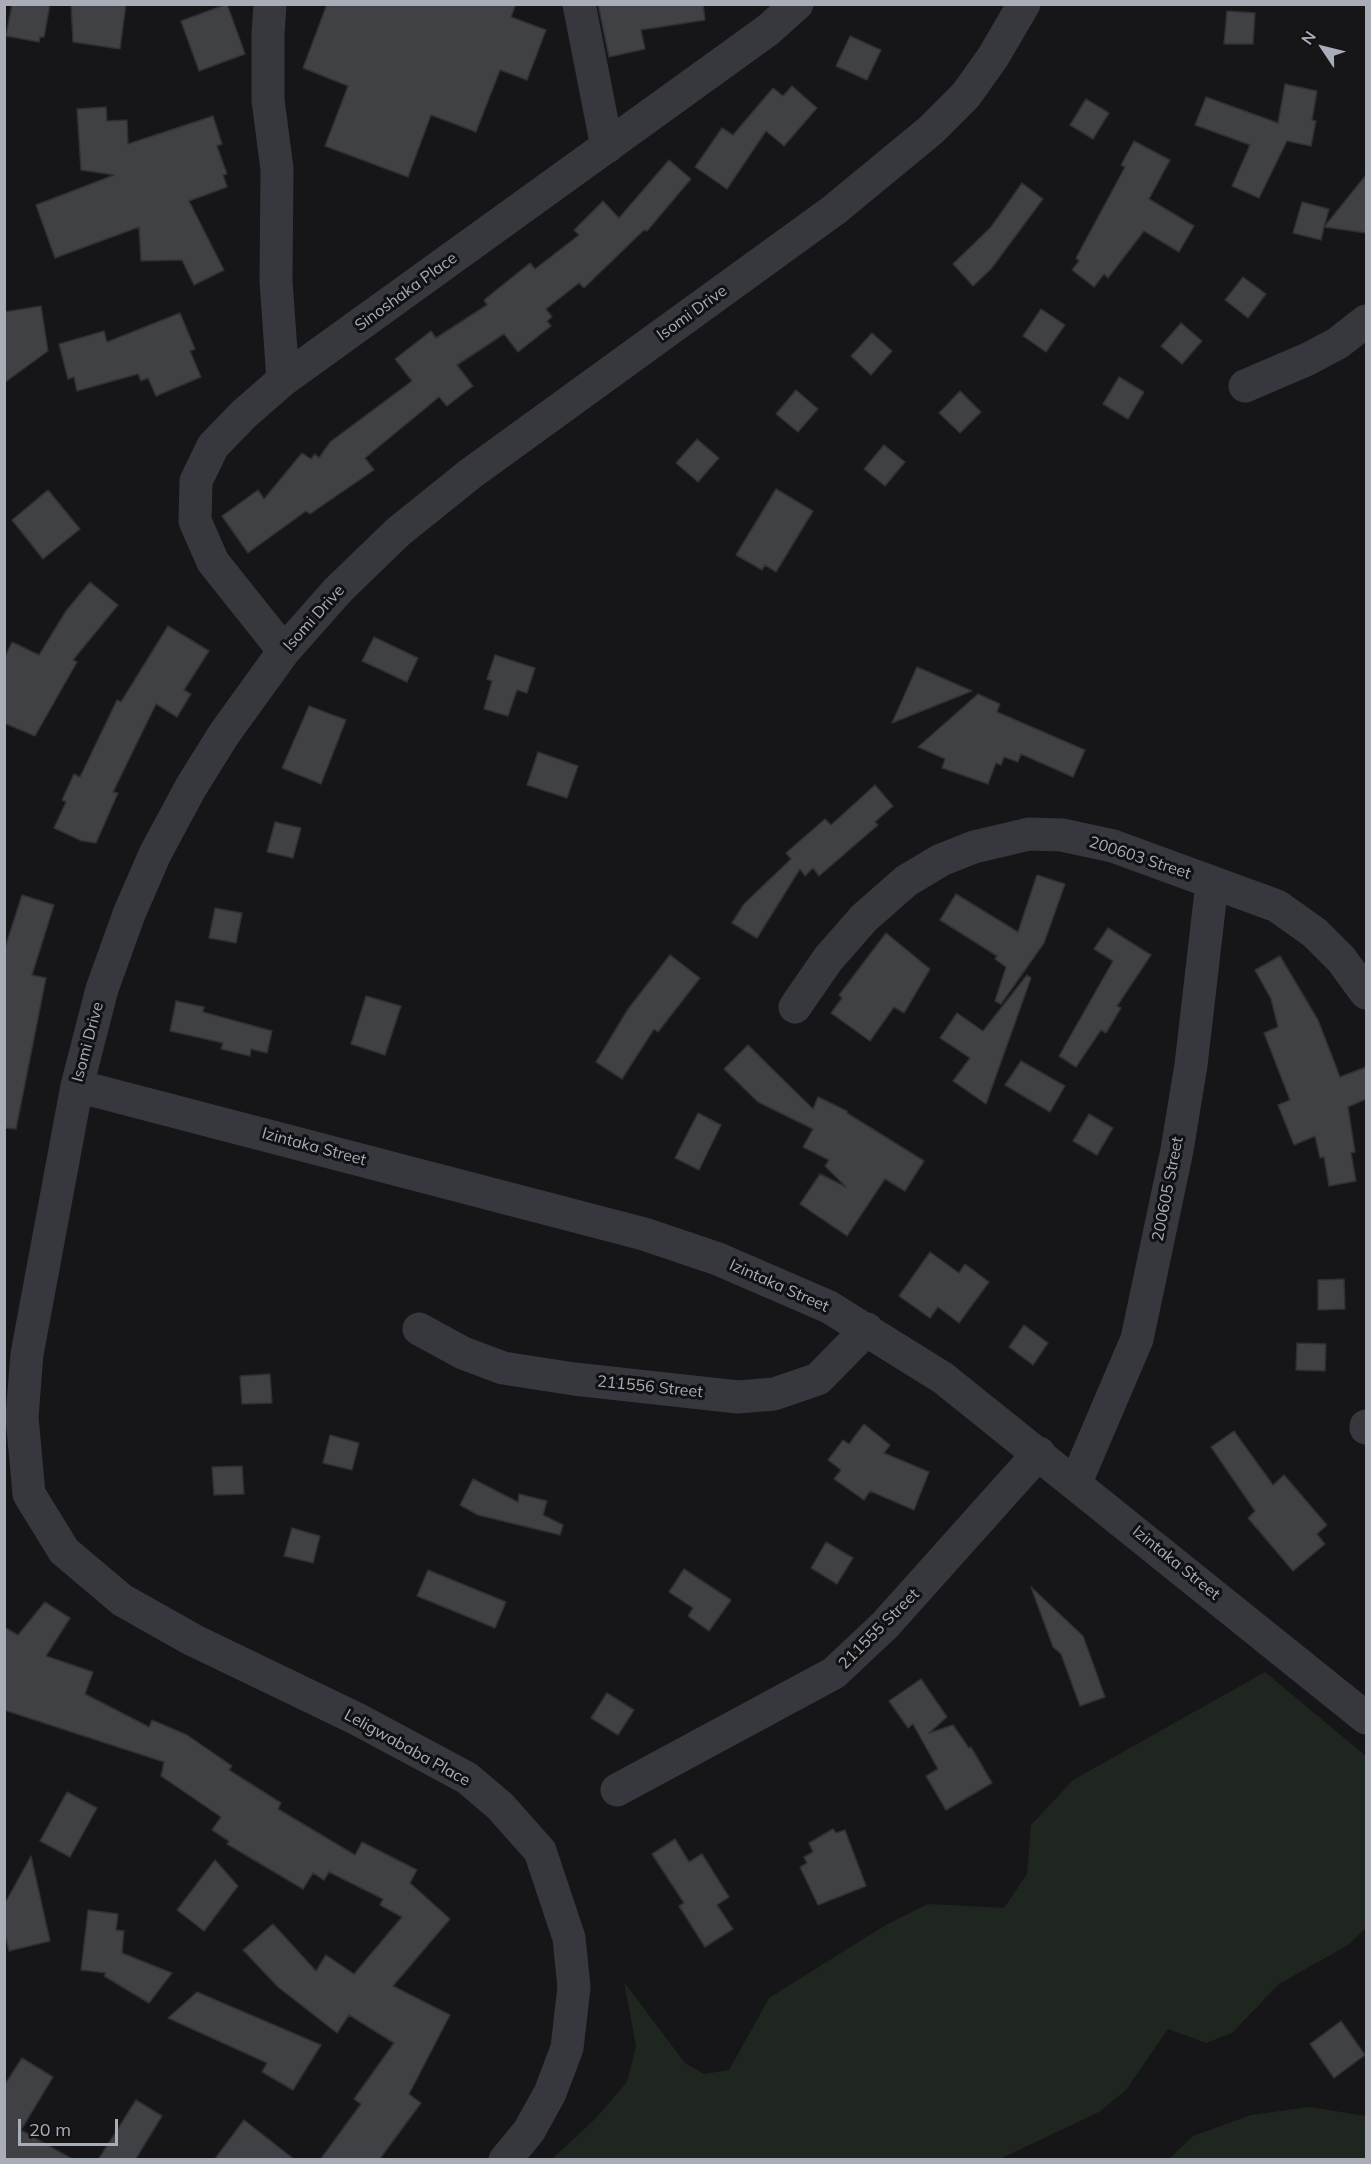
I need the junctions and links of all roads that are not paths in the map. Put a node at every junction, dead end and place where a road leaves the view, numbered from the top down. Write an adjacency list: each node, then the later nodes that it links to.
1 (270, 4): 8 (street)
2 (579, 4): 6 (street)
3 (797, 4): 5 (street, Sinoshaka Place)
4 (1024, 4): 10 (street, Isomi Drive)
5 (764, 17): 6 (street, Sinoshaka Place)
6 (607, 147): 8 (street, Sinoshaka Place)
7 (1366, 321): 9 (street)
8 (284, 380): 10 (street, Sinoshaka Place)
9 (1245, 386)
10 (284, 651): 14 (street, Isomi Drive)
11 (1212, 883): 12 (street, 200603 Street); 13 (street, 200603 Street); 18 (street, 200605 Street)
12 (1366, 993)
13 (795, 1006)
14 (76, 1086): 16 (street, Izintaka Street); 19 (street, Isomi Drive)
15 (418, 1329): 16 (street, 211556 Street)
16 (867, 1329): 17 (street, Izintaka Street)
17 (1039, 1453): 18 (street, Izintaka Street); 21 (street, 211555 Street)
18 (1076, 1482): 20 (street, Izintaka Street)
19 (17, 1498): 22 (street, Leligwababa Place)
20 (1366, 1718)
21 (617, 1790)
22 (505, 2160)

